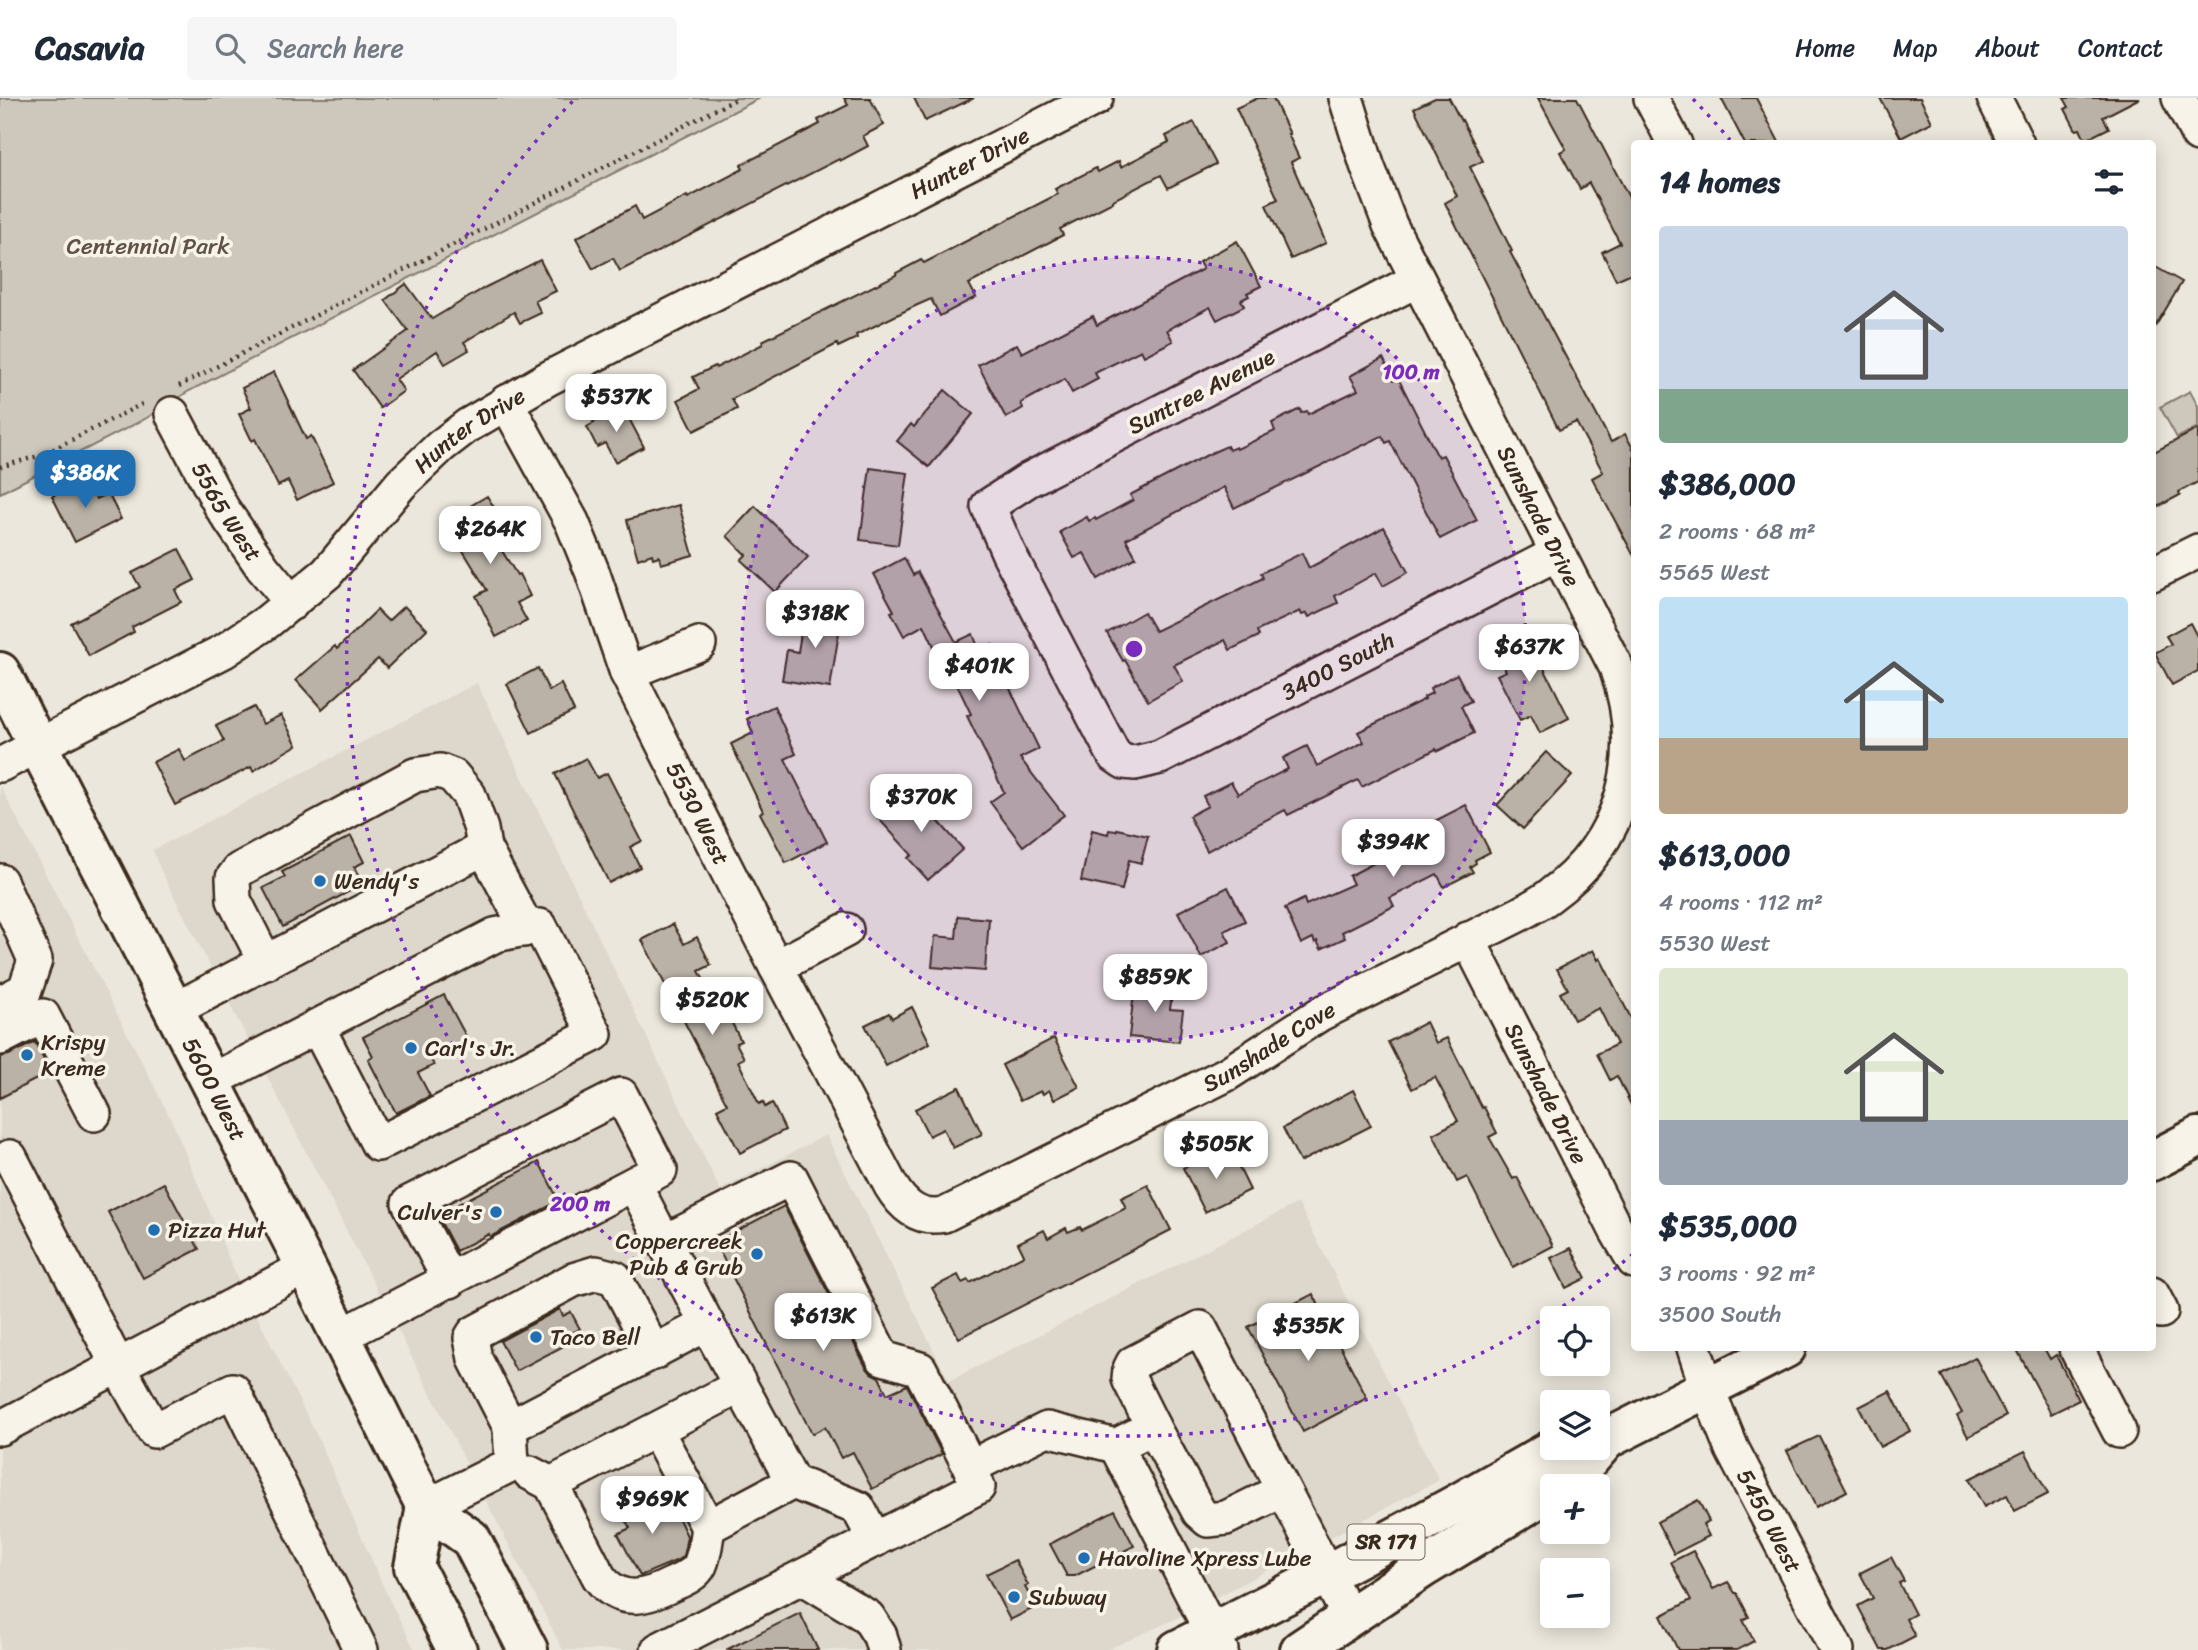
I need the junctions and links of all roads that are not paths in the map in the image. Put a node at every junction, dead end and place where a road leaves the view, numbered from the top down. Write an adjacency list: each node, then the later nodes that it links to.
1 (1096, 98): 6 (street, Hunter Drive)
2 (1346, 98): 10 (street, Sunshade Drive)
3 (1651, 98): 8 (street)
4 (1994, 98): 9 (street)
5 (2179, 98): 7 (street)
6 (1042, 110): 12 (street, Hunter Drive)
7 (2198, 135)
8 (1673, 140)
9 (2015, 140)
10 (1417, 280): 14 (street, Sunshade Drive); 21 (street, Suntree Avenue)
11 (166, 400): 16 (street, 5565 West)
12 (506, 402): 16 (street, Hunter Drive); 19 (street, 5530 West)
13 (2198, 551): 15 (street)
14 (1558, 554): 21 (street, 3400 South); 27 (street, Sunshade Drive)
15 (2156, 572)
16 (292, 603): 20 (street, Hunter Drive)
17 (699, 644): 19 (street)
18 (0, 672): 20 (main road, 5600 West)
19 (628, 673): 29 (street, 5530 West)
20 (38, 746): 22 (street, Hunter Drive); 32 (main road, 5600 West)
21 (1114, 755)
22 (0, 765)
23 (484, 848): 25 (street); 28 (street); 28 (street)
24 (0, 881): 30 (street)
25 (524, 930): 33 (street); 33 (street)
26 (846, 930): 29 (street)
27 (1468, 939): 41 (street, Sunshade Cove); 43 (street, Sunshade Drive)
28 (266, 963): 32 (street)
29 (776, 967): 41 (street, 5530 West)
30 (15, 978): 31 (street)
31 (0, 1003)
32 (174, 1010): 35 (main road, 5600 West)
33 (317, 1026): 35 (street)
34 (0, 1038): 36 (street)
35 (211, 1081): 44 (main road, 5600 West)
36 (94, 1114)
37 (2198, 1137): 39 (main road)
38 (10, 1157): 52 (street)
39 (2156, 1159)
40 (634, 1184): 42 (street); 45 (street); 45 (street)
41 (915, 1212)
42 (664, 1242): 46 (street); 64 (street)
43 (1631, 1256)
44 (306, 1267): 47 (main road, 5600 West); 52 (street)
45 (450, 1281): 47 (street)
46 (708, 1324): 51 (street); 53 (street)
47 (341, 1336): 69 (main road, 5600 West)
48 (1695, 1351): 54 (street)
49 (1780, 1351): 54 (main road)
50 (2078, 1351): 59 (street)
51 (654, 1353): 55 (street); 55 (street)
52 (118, 1366): 57 (street); 77 (street)
53 (740, 1386): 58 (street); 65 (street)
54 (1707, 1388): 60 (main road); 83 (street, 5450 West)
55 (510, 1427): 63 (street)
56 (1153, 1427): 61 (street); 67 (street); 67 (street)
57 (0, 1428)
58 (656, 1430): 66 (street); 70 (street)
59 (2119, 1431)
60 (1610, 1436)
61 (1116, 1446): 64 (street); 75 (street)
62 (1540, 1456): 72 (main road, SR 171)
63 (512, 1464): 66 (street); 69 (street)
64 (970, 1467): 71 (street)
65 (793, 1482): 70 (street); 71 (street)
66 (551, 1483): 70 (street)
67 (1283, 1490): 72 (street)
68 (1540, 1497): 74 (main road, SR 171)
69 (426, 1507): 78 (main road); 79 (main road, 5600 West)
70 (708, 1527)
71 (875, 1540): 73 (street)
72 (1327, 1574): 74 (street); 75 (main road, SR 171)
73 (802, 1577): 80 (street); 81 (street)
74 (1349, 1618): 76 (main road, SR 171)
75 (1217, 1641): 82 (main road, SR 171)
76 (1304, 1649)
77 (361, 1650)
78 (457, 1650)
79 (528, 1650)
80 (658, 1650)
81 (884, 1650)
82 (1177, 1650)
83 (1836, 1650)

